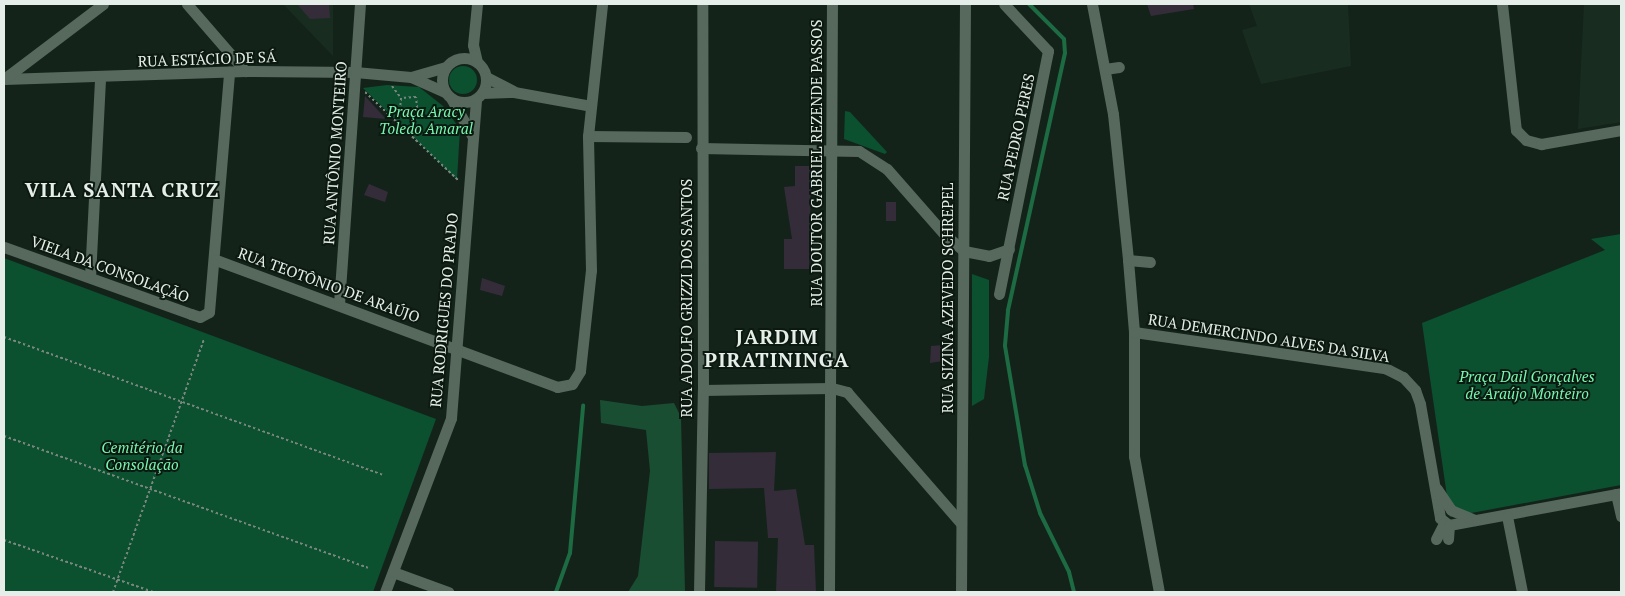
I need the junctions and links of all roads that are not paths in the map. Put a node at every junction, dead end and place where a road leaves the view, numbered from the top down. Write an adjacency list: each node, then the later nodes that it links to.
1 (103, 4): 22 (street)
2 (187, 4): 16 (street)
3 (360, 4): 20 (street, RUA ANTÔNIO MONTEIRO)
4 (477, 4): 12 (street)
5 (602, 4): 26 (street)
6 (702, 4): 31 (street, RUA ADOLFO GRIZZI DOS SANTOS)
7 (832, 4): 32 (street, RUA DOUTOR GABRIEL REZENDE PASSOS)
8 (964, 4): 37 (street, RUA SIZINA AZEVEDO SCHREPEL)
9 (1004, 4): 36 (street, RUA PEDRO PERES)
10 (1092, 4): 15 (street)
11 (1502, 4): 27 (street)
12 (477, 62): 13 (street); 18 (street)
13 (446, 67): 21 (street, RUA ESTÁCIO DE SÁ); 24 (street)
14 (1119, 67): 15 (street)
15 (1105, 69): 34 (street)
16 (245, 71): 17 (street, RUA ESTÁCIO DE SÁ); 20 (street, RUA ESTÁCIO DE SÁ)
17 (229, 72): 19 (street, RUA ESTÁCIO DE SÁ); 38 (street)
18 (486, 76): 23 (street); 25 (street)
19 (100, 77): 22 (street, RUA ESTÁCIO DE SÁ); 41 (street)
20 (355, 77): 21 (street, RUA ESTÁCIO DE SÁ); 43 (street, RUA ANTÔNIO MONTEIRO)
21 (411, 77): 24 (street, RUA ESTÁCIO DE SÁ)
22 (4, 79)
23 (514, 92): 25 (street); 26 (street)
24 (448, 95): 25 (street); 29 (street)
25 (479, 96): 29 (street, RUA RODRIGUES DO PRADO)
26 (590, 106): 28 (street)
27 (1621, 130)
28 (588, 136): 30 (street); 45 (street, RUA TEOTÔNIO DE ARAÚJO)
29 (473, 138): 45 (street, RUA RODRIGUES DO PRADO)
30 (686, 138)
31 (701, 148): 32 (street); 47 (street, RUA ADOLFO GRIZZI DOS SANTOS)
32 (832, 150): 37 (street); 46 (street, RUA DOUTOR GABRIEL REZENDE PASSOS)
33 (1132, 199): 34 (street)
34 (1119, 200): 39 (street)
35 (4, 247): 41 (street, VIELA DA CONSOLAÇÃO)
36 (1008, 248): 37 (street); 42 (street, RUA PEDRO PERES)
37 (964, 251): 48 (street, RUA SIZINA AZEVEDO SCHREPEL)
38 (216, 260): 41 (street, VIELA DA CONSOLAÇÃO); 43 (street, RUA TEOTÔNIO DE ARAÚJO)
39 (1128, 260): 40 (street); 44 (street)
40 (1150, 262)
41 (90, 277)
42 (999, 294)
43 (339, 304): 45 (street, RUA TEOTÔNIO DE ARAÚJO)
44 (1134, 332): 49 (street, RUA DEMERCINDO ALVES DA SILVA); 64 (street)
45 (457, 348): 58 (street, RUA RODRIGUES DO PRADO)
46 (832, 388): 47 (street); 50 (street); 62 (street, RUA DOUTOR GABRIEL REZENDE PASSOS)
47 (703, 390): 61 (street, RUA ADOLFO GRIZZI DOS SANTOS)
48 (962, 482): 50 (street); 55 (street, RUA SIZINA AZEVEDO SCHREPEL)
49 (1433, 484): 54 (street, RUA DEMERCINDO ALVES DA SILVA); 56 (street, RUA DEMERCINDO ALVES DA SILVA)
50 (934, 492): 55 (street)
51 (1619, 493): 52 (street); 53 (street)
52 (1507, 516): 54 (street); 65 (street)
53 (1621, 516)
54 (1476, 521): 56 (street)
55 (961, 523): 63 (street, RUA SIZINA AZEVEDO SCHREPEL)
56 (1446, 524): 57 (street)
57 (1442, 539)
58 (393, 572): 59 (street, RUA RODRIGUES DO PRADO); 60 (street)
59 (385, 592)
60 (448, 592)
61 (699, 592)
62 (829, 592)
63 (961, 592)
64 (1159, 592)
65 (1522, 592)

